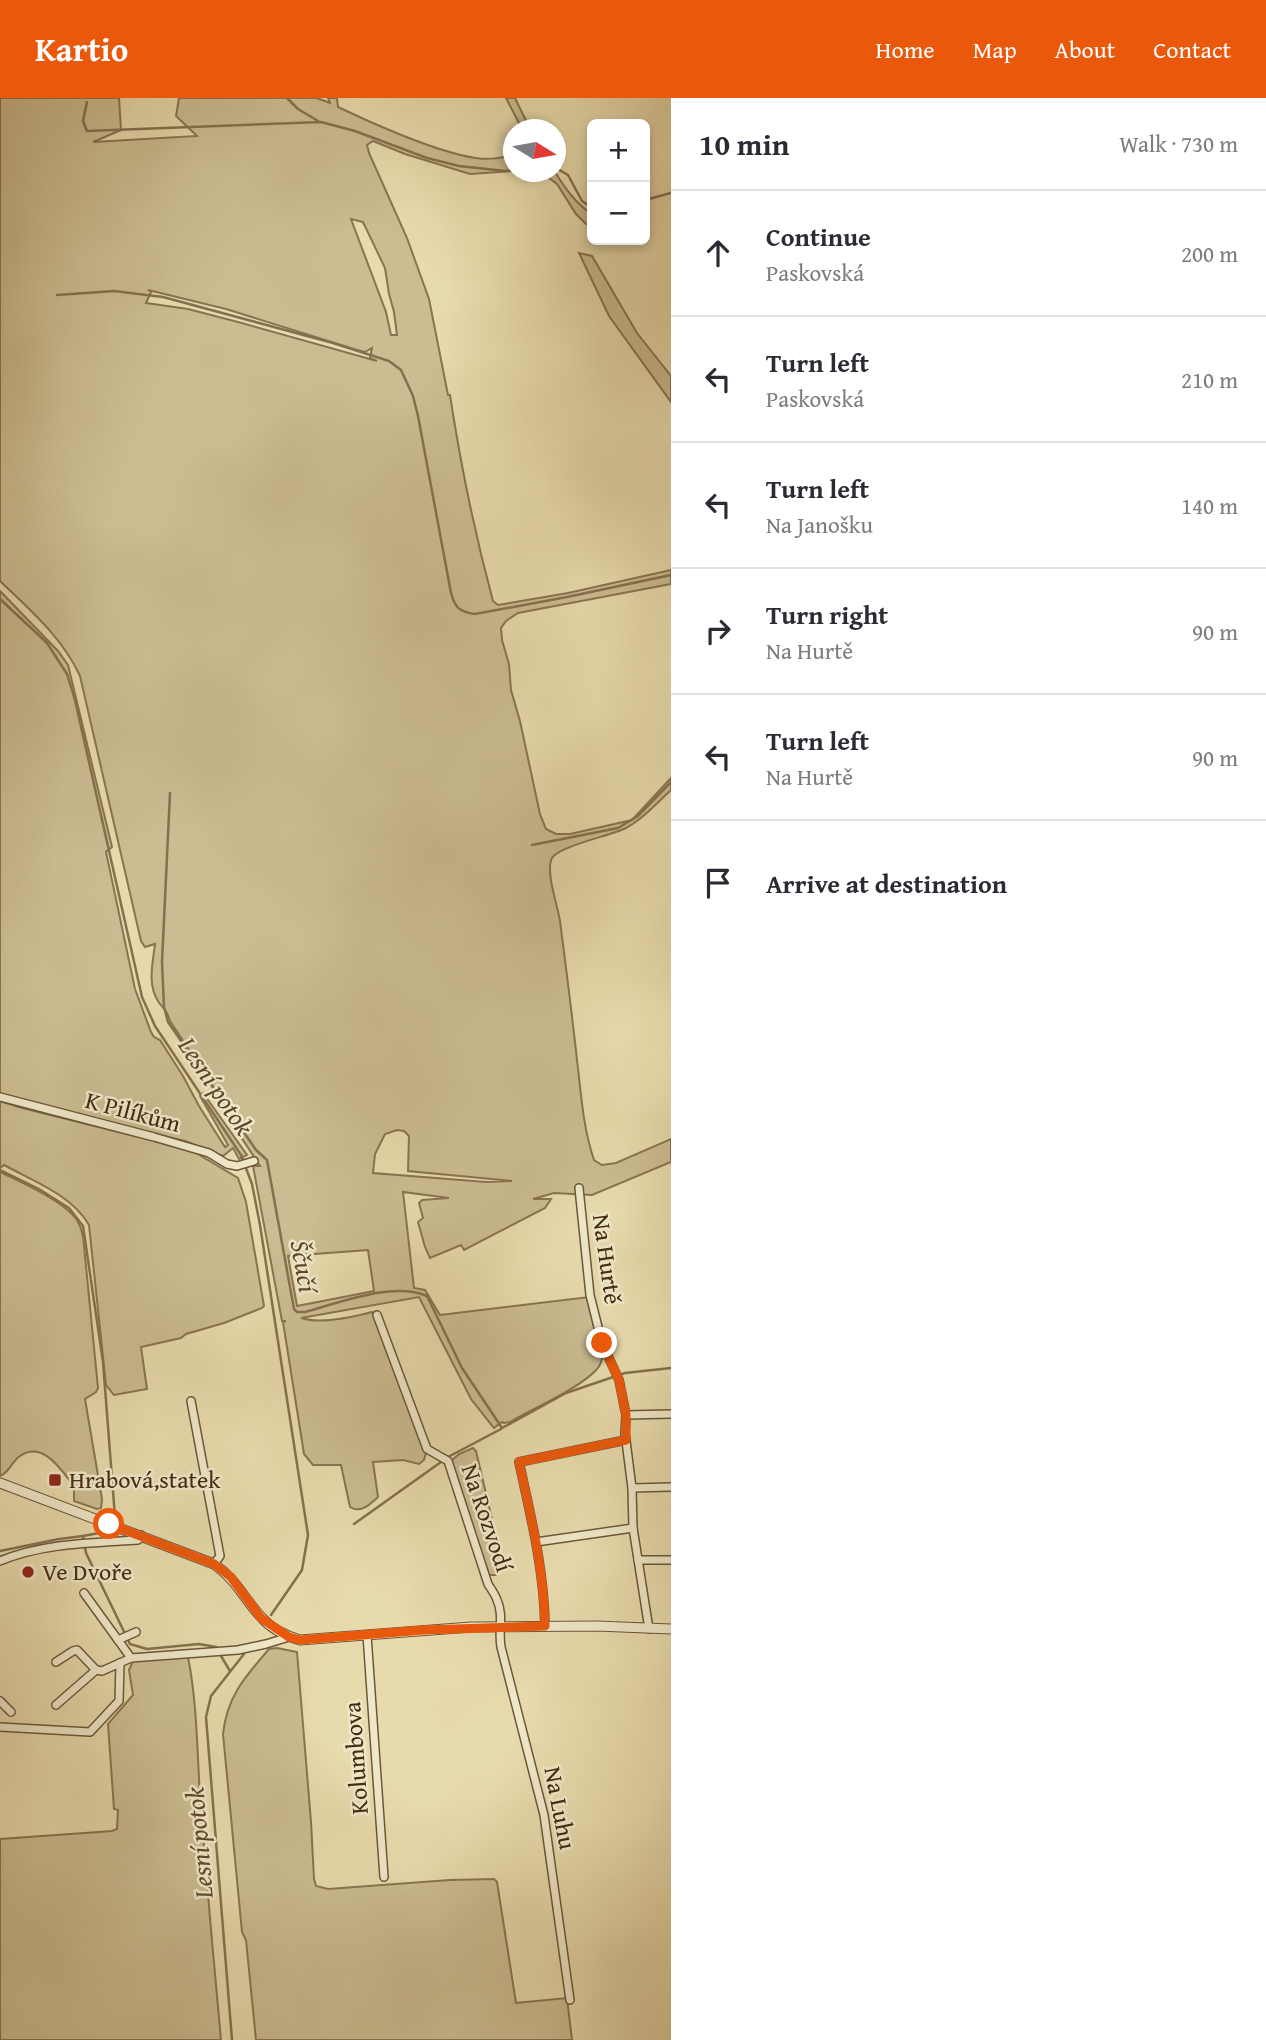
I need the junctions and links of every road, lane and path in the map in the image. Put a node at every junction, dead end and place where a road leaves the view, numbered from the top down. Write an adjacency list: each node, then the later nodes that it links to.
1 (0, 1097): 2 (street, K Pilíkům)
2 (252, 1161)
3 (579, 1188): 7 (street, Na Hurtě)
4 (377, 1315): 20 (street, Na Rozvodí)
5 (191, 1401): 18 (street)
6 (671, 1414): 7 (street)
7 (626, 1415): 8 (street, Na Hurtě)
8 (626, 1440): 11 (street, Na Hurtě); 14 (street)
9 (0, 1483): 13 (street)
10 (671, 1487): 11 (street)
11 (632, 1488): 12 (street, Na Hurtě)
12 (633, 1528): 14 (street); 15 (street, Na Hurtě)
13 (141, 1535): 17 (street); 18 (street)
14 (536, 1542): 21 (street)
15 (638, 1560): 16 (street); 22 (street, Na Hurtě)
16 (671, 1560)
17 (0, 1561)
18 (214, 1564): 25 (street)
19 (83, 1593): 26 (street)
20 (500, 1626): 21 (street); 24 (street); 35 (street, Na Luhu)
21 (545, 1626): 22 (street)
22 (649, 1629): 23 (street)
23 (671, 1629)
24 (367, 1635): 25 (street); 34 (street, Kolumbova)
25 (289, 1637): 26 (street)
26 (131, 1658): 28 (street)
27 (57, 1662): 29 (street)
28 (120, 1663): 29 (street); 33 (street)
29 (96, 1670): 31 (street)
30 (0, 1701): 32 (street)
31 (56, 1705)
32 (11, 1712)
33 (0, 1727)
34 (384, 1877)
35 (570, 2000)

